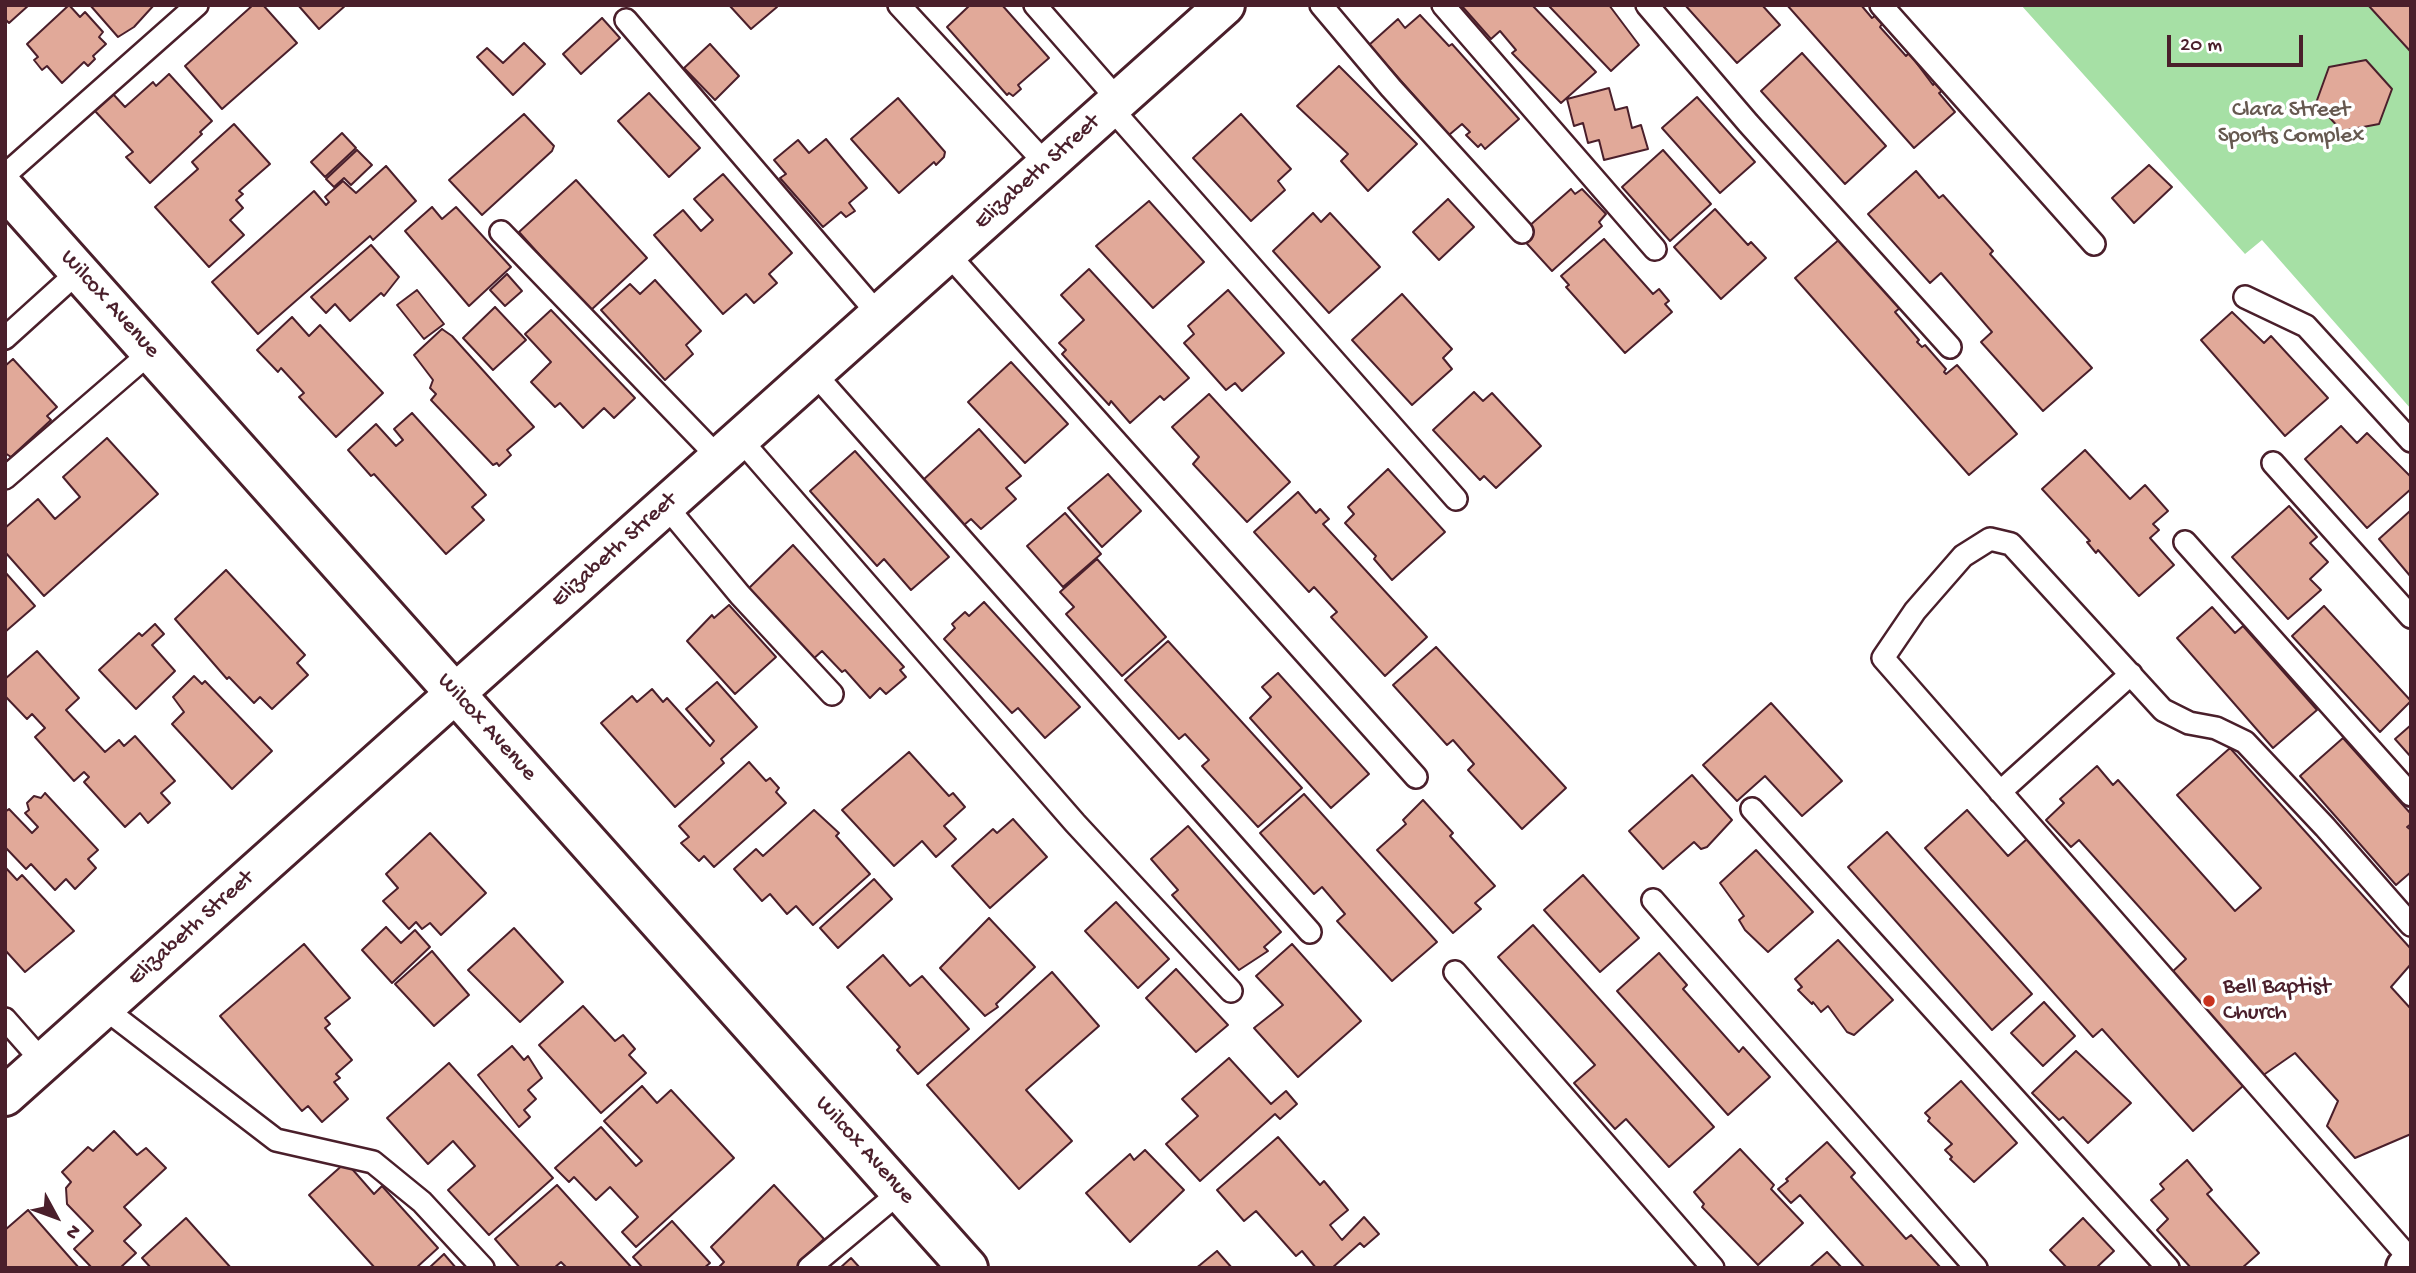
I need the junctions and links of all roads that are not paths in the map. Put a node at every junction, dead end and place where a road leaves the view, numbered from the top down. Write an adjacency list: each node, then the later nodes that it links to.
1 (197, 5): 12 (lane)
2 (899, 5): 11 (lane)
3 (1035, 5): 10 (lane)
4 (1225, 5): 10 (street, Elizabeth Street)
5 (1321, 5): 15 (lane)
6 (1443, 5): 17 (lane)
7 (1647, 5): 23 (lane)
8 (1881, 5): 16 (lane)
9 (626, 20): 21 (lane)
10 (1115, 104): 11 (street, Elizabeth Street); 30 (lane)
11 (1047, 165): 18 (street, Elizabeth Street)
12 (5, 175)
13 (5, 188): 19 (street, Wilcox Avenue)
14 (501, 232): 27 (lane)
15 (1522, 232)
16 (2094, 244)
17 (1655, 249)
18 (948, 254): 21 (street, Elizabeth Street); 37 (lane)
19 (79, 271): 22 (lane); 24 (street, Wilcox Avenue)
20 (2245, 297): 26 (lane)
21 (878, 315): 25 (street, Elizabeth Street)
22 (5, 338)
23 (1950, 347)
24 (151, 352): 29 (lane); 35 (street, Wilcox Avenue)
25 (814, 373): 27 (street, Elizabeth Street); 43 (lane)
26 (2411, 441)
27 (729, 449): 31 (street, Elizabeth Street); 45 (lane)
28 (2273, 463): 33 (lane)
29 (5, 478)
30 (1456, 499)
31 (666, 506): 35 (street, Elizabeth Street); 36 (lane)
32 (2185, 542): 39 (lane)
33 (2411, 617)
34 (2131, 674): 38 (lane); 38 (lane); 42 (lane)
35 (455, 693): 46 (street, Elizabeth Street); 50 (street, Wilcox Avenue)
36 (832, 694)
37 (1416, 777)
38 (2000, 792): 51 (lane)
39 (2411, 795)
40 (1752, 809): 57 (lane)
41 (1653, 900): 56 (lane)
42 (2411, 925)
43 (1310, 932)
44 (1455, 972): 55 (lane)
45 (1231, 991)
46 (104, 1008): 48 (street, Elizabeth Street); 52 (lane)
47 (5, 1019): 48 (lane)
48 (43, 1062): 49 (street, Elizabeth Street)
49 (5, 1096)
50 (900, 1192): 53 (lane); 54 (street, Wilcox Avenue)
51 (2411, 1261): 58 (street)
52 (483, 1268)
53 (809, 1268)
54 (968, 1268)
55 (1713, 1268)
56 (1976, 1268)
57 (2168, 1268)
58 (2406, 1268)

